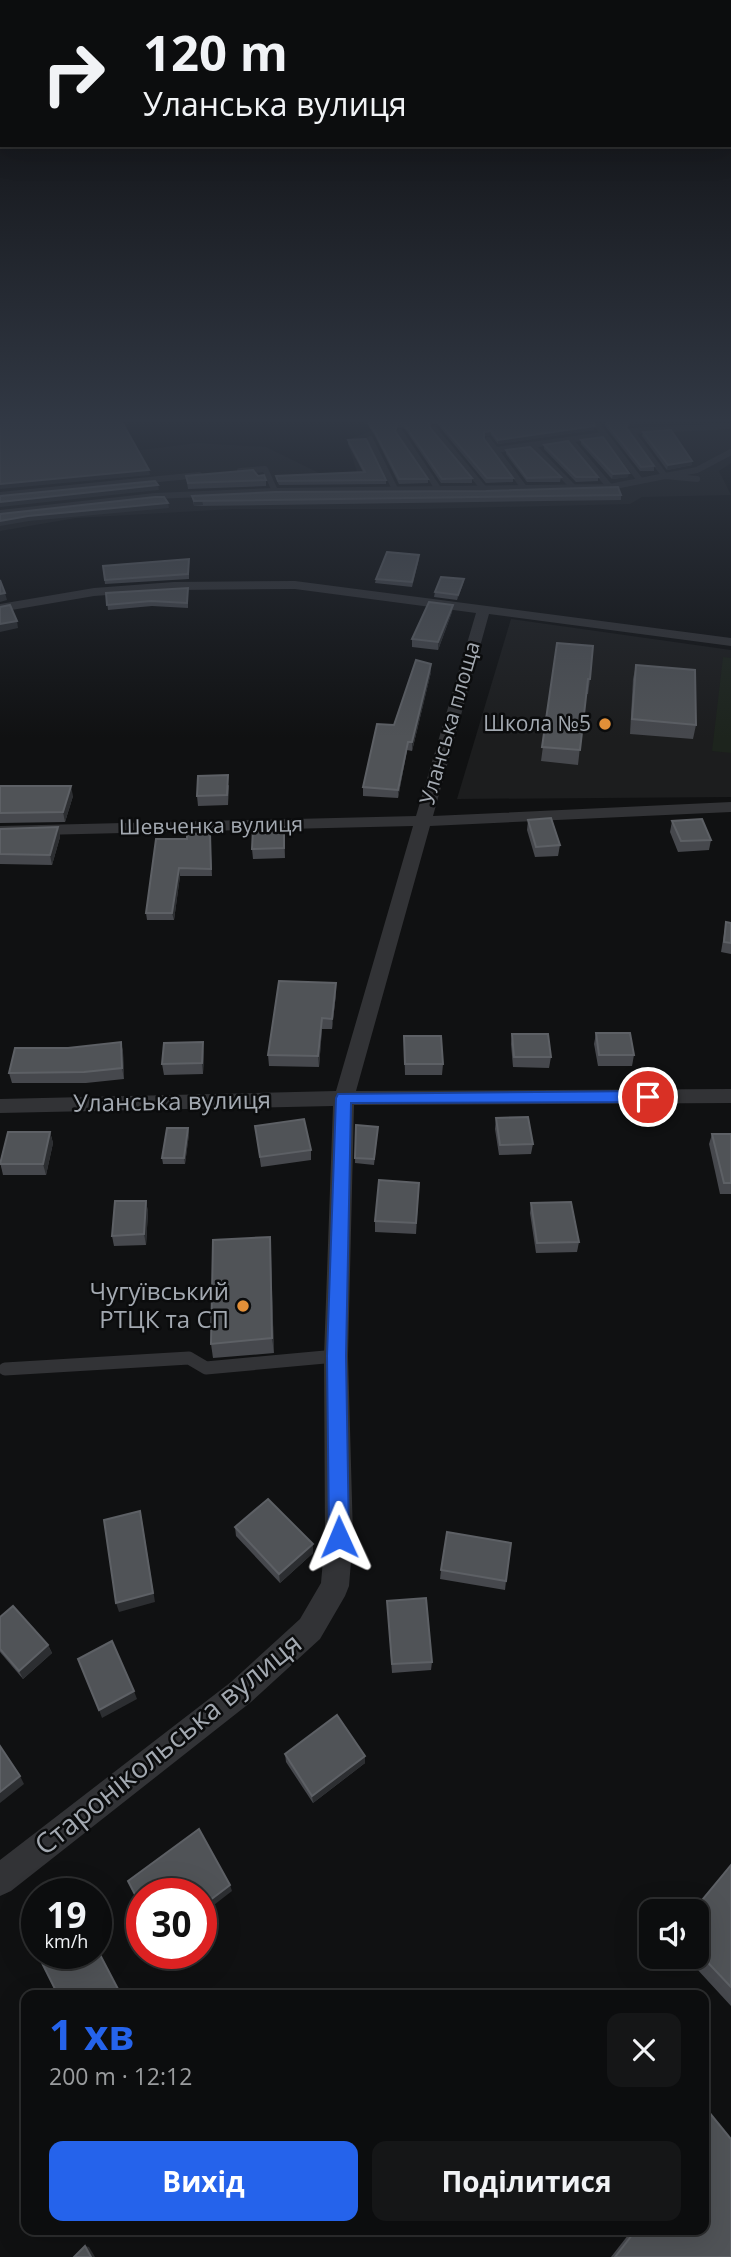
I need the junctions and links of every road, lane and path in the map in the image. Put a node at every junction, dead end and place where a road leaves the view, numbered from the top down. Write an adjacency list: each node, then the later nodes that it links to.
1 (0, 608): 2 (street)
2 (484, 608): 3 (street, Уланська площа); 5 (street, Уланська площа)
3 (731, 642)
4 (731, 807): 5 (street, Уланська площа)
5 (422, 821): 6 (street, Шевченка вулиця); 8 (street)
6 (0, 831)
7 (731, 1096): 8 (street, Уланська вулиця)
8 (344, 1098): 9 (street, Уланська вулиця); 10 (street, Старонікольська вулиця)
9 (0, 1106)
10 (336, 1356): 11 (lane); 12 (street, Старонікольська вулиця)
11 (5, 1369)
12 (0, 1880)

